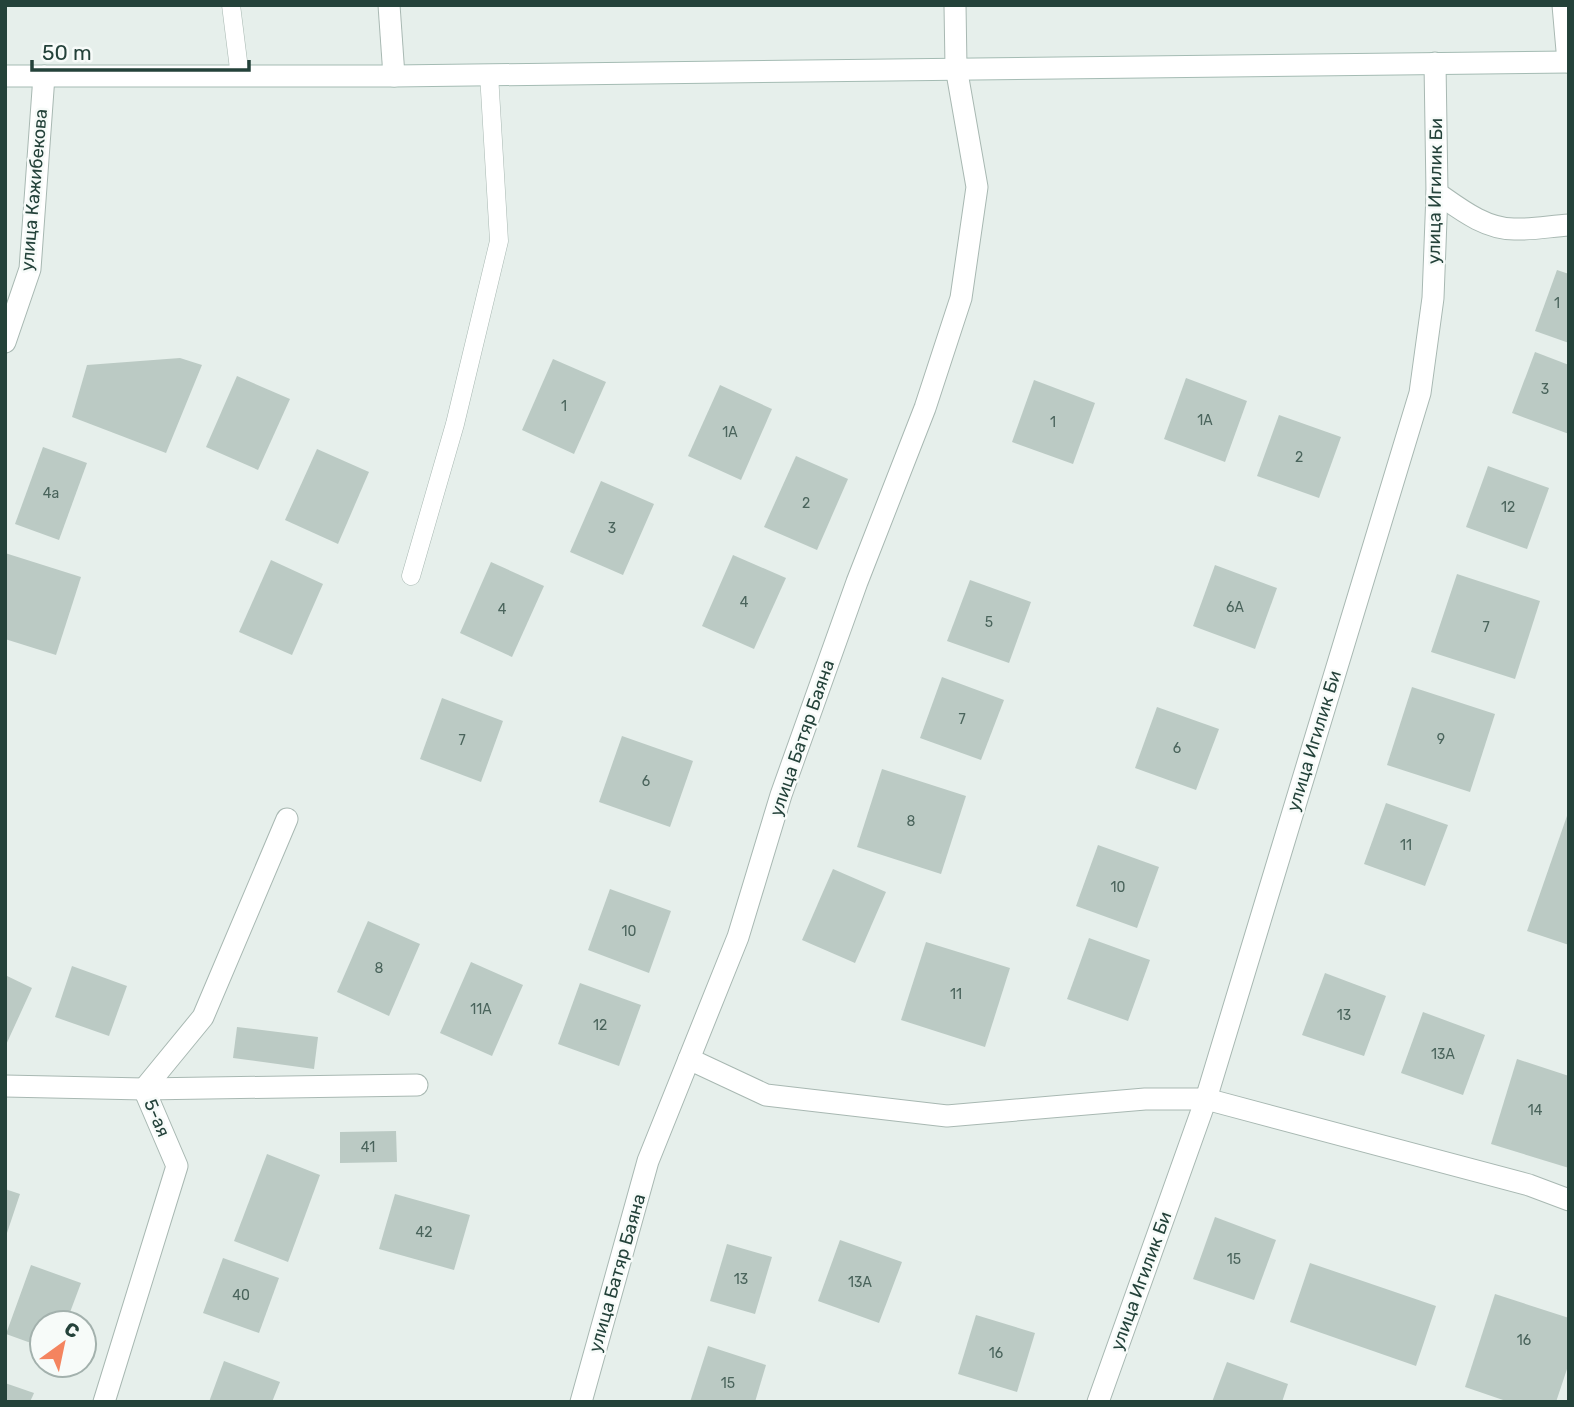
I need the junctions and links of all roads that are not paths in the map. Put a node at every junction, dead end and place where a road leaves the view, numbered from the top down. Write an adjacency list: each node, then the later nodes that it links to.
1 (231, 5): 12 (lane)
2 (389, 5): 9 (street)
3 (955, 5): 7 (street, улица Батяр Баяна)
4 (1563, 5): 5 (street)
5 (1568, 62): 6 (street)
6 (1435, 63): 7 (street); 13 (street, улица Игилик Би)
7 (956, 67): 8 (street); 18 (street, улица Батяр Баяна)
8 (489, 74): 9 (street); 16 (lane)
9 (394, 75): 12 (street)
10 (5, 76): 11 (street)
11 (44, 76): 12 (street); 15 (street, улица Кажибекова)
12 (240, 77)
13 (1437, 192): 14 (street); 22 (street, улица Игилик Би)
14 (1569, 225)
15 (5, 342)
16 (411, 576)
17 (287, 819): 21 (street, 5-ая)
18 (689, 1059): 22 (street); 25 (street, улица Батяр Баяна)
19 (417, 1085): 21 (street)
20 (5, 1086): 21 (street)
21 (144, 1089): 24 (street, 5-ая)
22 (1206, 1099): 23 (street); 26 (street, улица Игилик Би)
23 (1569, 1200)
24 (104, 1402)
25 (581, 1402)
26 (1098, 1402)

